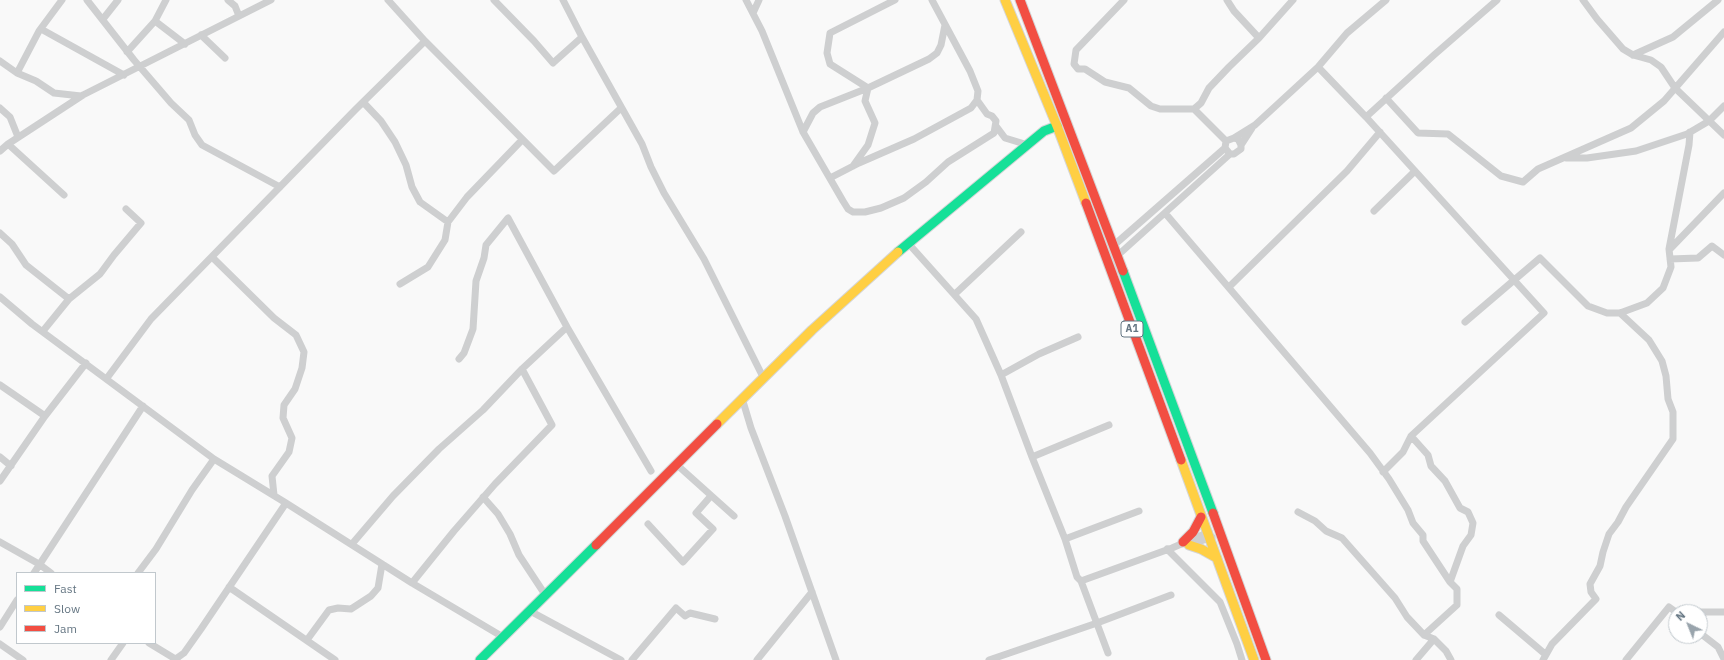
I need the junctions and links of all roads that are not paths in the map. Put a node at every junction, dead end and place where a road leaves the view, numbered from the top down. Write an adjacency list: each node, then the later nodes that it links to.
1 (62, 0): 28 (street)
2 (88, 0): 25 (street)
3 (118, 0): 25 (street)
4 (166, 0): 26 (street)
5 (228, 0): 24 (street)
6 (271, 0): 24 (street)
7 (388, 0): 33 (street)
8 (494, 0): 31 (street)
9 (563, 0): 31 (street)
10 (746, 0): 23 (street)
11 (759, 0): 23 (street)
12 (895, 0): 43 (street)
13 (932, 0): 27 (street)
14 (1006, 0): 57 (main road, A1)
15 (1020, 0): 84 (main road, A1)
16 (1124, 0): 52 (street)
17 (1226, 0): 32 (street)
18 (1292, 0): 32 (street)
19 (1386, 0): 40 (street)
20 (1497, 0): 46 (street)
21 (1583, 0): 36 (street)
22 (1718, 0): 36 (street)
23 (753, 13): 58 (street)
24 (239, 16): 30 (street)
25 (103, 19): 35 (street)
26 (155, 21): 34 (street); 35 (street)
27 (945, 25): 43 (street); 47 (street)
28 (41, 29): 41 (street); 42 (street)
29 (1724, 32): 44 (street)
30 (201, 35): 34 (street); 37 (street)
31 (582, 37): 51 (street)
32 (1259, 38): 52 (street)
33 (425, 41): 48 (street); 64 (street)
34 (185, 44): 39 (street)
35 (127, 52): 39 (street)
36 (1633, 55): 44 (street)
37 (225, 58)
38 (0, 61): 41 (street)
39 (140, 67): 42 (street); 74 (street)
40 (1318, 67): 53 (street); 55 (street)
41 (17, 72): 45 (street)
42 (124, 75): 45 (street)
43 (868, 88): 58 (street); 71 (street)
44 (1675, 88): 54 (street); 70 (street)
45 (83, 95): 62 (street)
46 (1386, 98): 53 (street); 70 (street)
47 (977, 100): 56 (street); 71 (street)
48 (363, 102): 74 (street); 80 (street)
49 (1724, 106): 54 (street)
50 (0, 108): 62 (street)
51 (620, 108): 64 (street); 105 (street)
52 (1194, 109): 68 (street)
53 (1366, 117): 59 (street)
54 (1709, 121): 60 (street); 61 (street)
55 (1255, 125): 63 (street); 67 (street)
56 (996, 126): 66 (street); 73 (street)
57 (1056, 126): 66 (main road); 128 (main road, A1)
58 (803, 132): 73 (street)
59 (1380, 132): 72 (street); 92 (street)
60 (1690, 132): 70 (street); 85 (street)
61 (1724, 135)
62 (18, 137): 65 (street)
63 (1234, 138): 67 (street); 68 (street)
64 (522, 140): 80 (street)
65 (8, 144): 69 (street); 76 (street)
66 (1028, 145): 83 (main road)
67 (1241, 145): 68 (street)
68 (1227, 148): 79 (street); 84 (street)
69 (0, 151)
70 (1562, 158)
71 (853, 166): 73 (street)
72 (1415, 171): 78 (street); 90 (street)
73 (830, 178)
74 (280, 187): 88 (street)
75 (1724, 193): 85 (street)
76 (64, 195)
77 (126, 209): 95 (street)
78 (1374, 211)
79 (1165, 213): 87 (street); 92 (street)
80 (448, 222): 91 (street)
81 (1021, 232): 93 (street)
82 (0, 233): 95 (street)
83 (908, 243): 93 (street); 105 (main road)
84 (1113, 246): 87 (main road, A1)
85 (1669, 249): 89 (street)
86 (1724, 255): 89 (street)
87 (1117, 256): 130 (main road, A1)
88 (212, 257): 106 (street); 121 (street)
89 (1670, 259): 96 (street)
90 (1514, 280): 96 (street); 97 (street); 112 (street)
91 (400, 284)
92 (1228, 287): 119 (street)
93 (955, 294): 104 (street)
94 (0, 297): 99 (street)
95 (69, 299): 99 (street)
96 (1620, 313): 169 (street)
97 (1465, 322)
98 (567, 327): 101 (street); 103 (street); 118 (street)
99 (43, 331): 102 (street)
100 (1078, 337): 104 (street)
101 (460, 359)
102 (86, 363): 106 (street); 110 (street)
103 (522, 369): 122 (street); 134 (street)
104 (1001, 375): 114 (street)
105 (763, 377): 108 (main road)
106 (107, 378): 109 (street)
107 (0, 385): 110 (street)
108 (742, 398): 116 (main road); 147 (street)
109 (143, 406): 115 (street); 138 (street)
110 (44, 416): 117 (street)
111 (1109, 425): 114 (street)
112 (1411, 436): 119 (street); 144 (street)
113 (0, 457): 117 (street)
114 (1032, 457): 132 (street)
115 (214, 459): 121 (street); 142 (street)
116 (676, 464): 123 (street); 149 (main road)
117 (11, 466): 120 (street)
118 (651, 471)
119 (1383, 472): 144 (street)
120 (0, 481)
121 (274, 496): 124 (street)
122 (483, 497): 145 (street); 149 (street)
123 (710, 497): 127 (street); 129 (street)
124 (286, 502): 134 (street); 146 (street)
125 (1139, 511): 132 (street)
126 (1298, 512): 159 (street)
127 (734, 516)
128 (1202, 517): 131 (main road, A1); 135 (main road)
129 (648, 524)
130 (1219, 531): 131 (street); 183 (main road, A1)
131 (1208, 535): 135 (street); 137 (main road, A1)
132 (1065, 539): 143 (street)
133 (0, 542): 138 (street)
134 (352, 544): 139 (street)
135 (1186, 544): 136 (street); 137 (main road)
136 (1170, 548): 143 (street); 181 (street)
137 (1217, 558): 182 (main road, A1)
138 (39, 564): 140 (street); 141 (street)
139 (382, 564): 145 (street); 163 (street)
140 (35, 572)
141 (50, 572)
142 (139, 572)
143 (1081, 581): 157 (street)
144 (1450, 582): 159 (street)
145 (412, 583): 160 (street)
146 (229, 587): 163 (street); 173 (street)
147 (812, 592): 178 (street); 179 (street)
148 (1171, 595): 157 (street)
149 (546, 596): 152 (main road)
150 (16, 602): 158 (street)
151 (1668, 608): 186 (street)
152 (530, 611): 160 (main road); 168 (street)
153 (1708, 612): 154 (street)
154 (1724, 612)
155 (1499, 615): 169 (street)
156 (715, 619): 177 (street)
157 (1097, 623): 167 (street); 180 (street)
158 (0, 627)
159 (1424, 635): 161 (street)
160 (503, 637): 175 (main road)
161 (1434, 639): 184 (street); 185 (street)
162 (1708, 639): 170 (street)
163 (307, 640): 174 (street)
164 (0, 644): 171 (street)
165 (122, 644): 172 (street)
166 (152, 644): 173 (street)
167 (1108, 654)
168 (609, 657): 176 (street)
169 (1544, 657)
170 (1721, 658)
171 (24, 660)
172 (111, 660)
173 (176, 660)
174 (335, 660)
175 (480, 660)
176 (621, 660)
177 (632, 660)
178 (757, 660)
179 (836, 660)
180 (989, 660)
181 (1242, 660)
182 (1254, 660)
183 (1266, 660)
184 (1416, 660)
185 (1451, 660)
186 (1626, 660)

